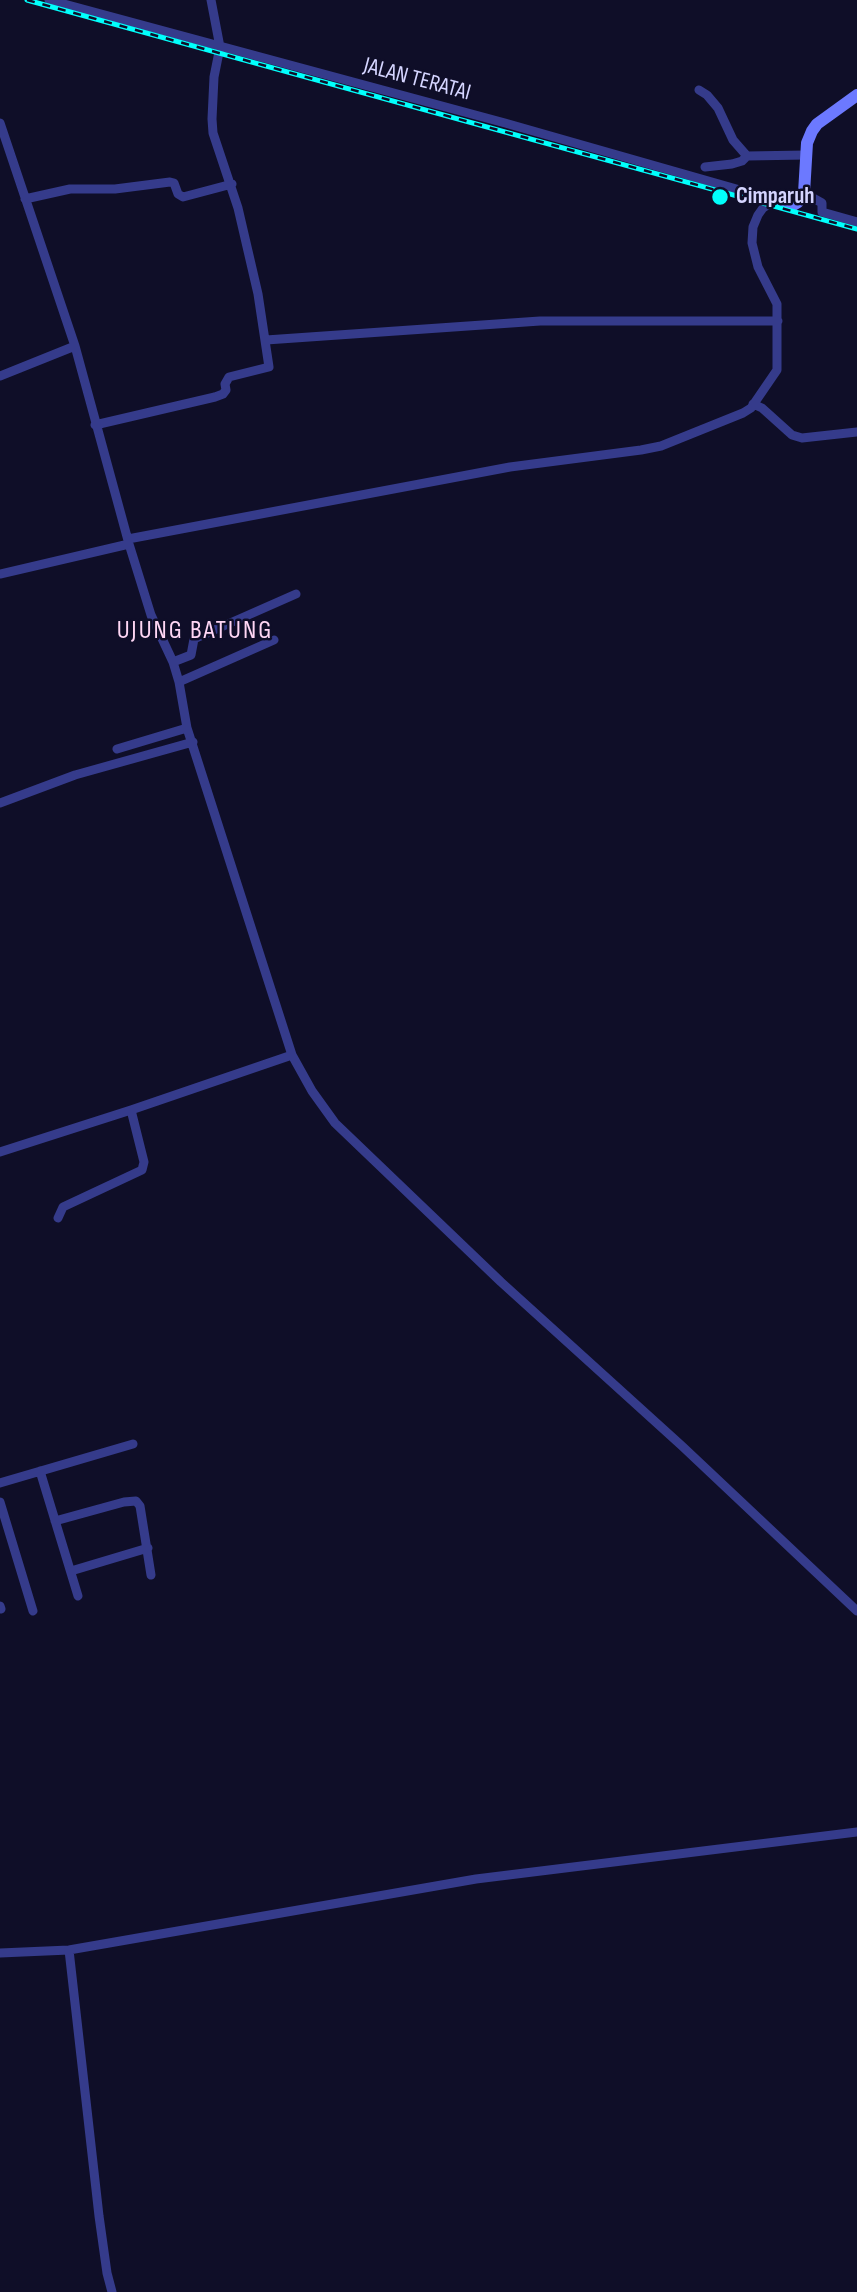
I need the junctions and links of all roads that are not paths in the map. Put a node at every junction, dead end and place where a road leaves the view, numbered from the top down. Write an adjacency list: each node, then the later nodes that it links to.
1 (48, 0): 3 (street, JALAN TERATAI)
2 (211, 0): 3 (street)
3 (220, 47): 10 (street); 13 (street, JALAN TERATAI)
4 (699, 90): 8 (street)
5 (857, 95): 7 (street)
6 (0, 122): 12 (street)
7 (806, 155): 8 (street); 11 (street)
8 (747, 156): 9 (street)
9 (705, 167)
10 (232, 184): 12 (street); 16 (street)
11 (806, 194): 13 (street); 14 (street)
12 (25, 199): 17 (street)
13 (775, 200): 15 (street)
14 (857, 222)
15 (778, 321): 16 (street); 19 (street)
16 (266, 340): 20 (street)
17 (75, 346): 18 (street); 20 (street)
18 (0, 376)
19 (754, 404): 21 (street); 22 (street)
20 (95, 425): 22 (street)
21 (857, 432)
22 (128, 541): 23 (street); 26 (street)
23 (0, 574)
24 (296, 594): 26 (street)
25 (274, 639): 27 (street)
26 (173, 662): 27 (street)
27 (179, 682): 28 (street)
28 (187, 727): 29 (street); 30 (street)
29 (192, 742): 31 (street); 32 (street)
30 (117, 749)
31 (0, 803)
32 (292, 1055): 33 (street); 46 (street)
33 (131, 1110): 34 (street); 35 (street)
34 (0, 1152)
35 (58, 1219)
36 (133, 1444): 37 (street)
37 (40, 1471): 38 (street); 40 (street)
38 (0, 1483)
39 (0, 1502): 45 (street)
40 (55, 1521): 41 (street); 42 (street)
41 (148, 1548): 42 (street); 43 (street)
42 (71, 1571): 44 (street)
43 (151, 1575)
44 (78, 1596)
45 (33, 1611)
46 (857, 1611)
47 (857, 1832): 48 (street)
48 (69, 1951): 49 (street); 50 (street)
49 (0, 1953)
50 (112, 2292)

